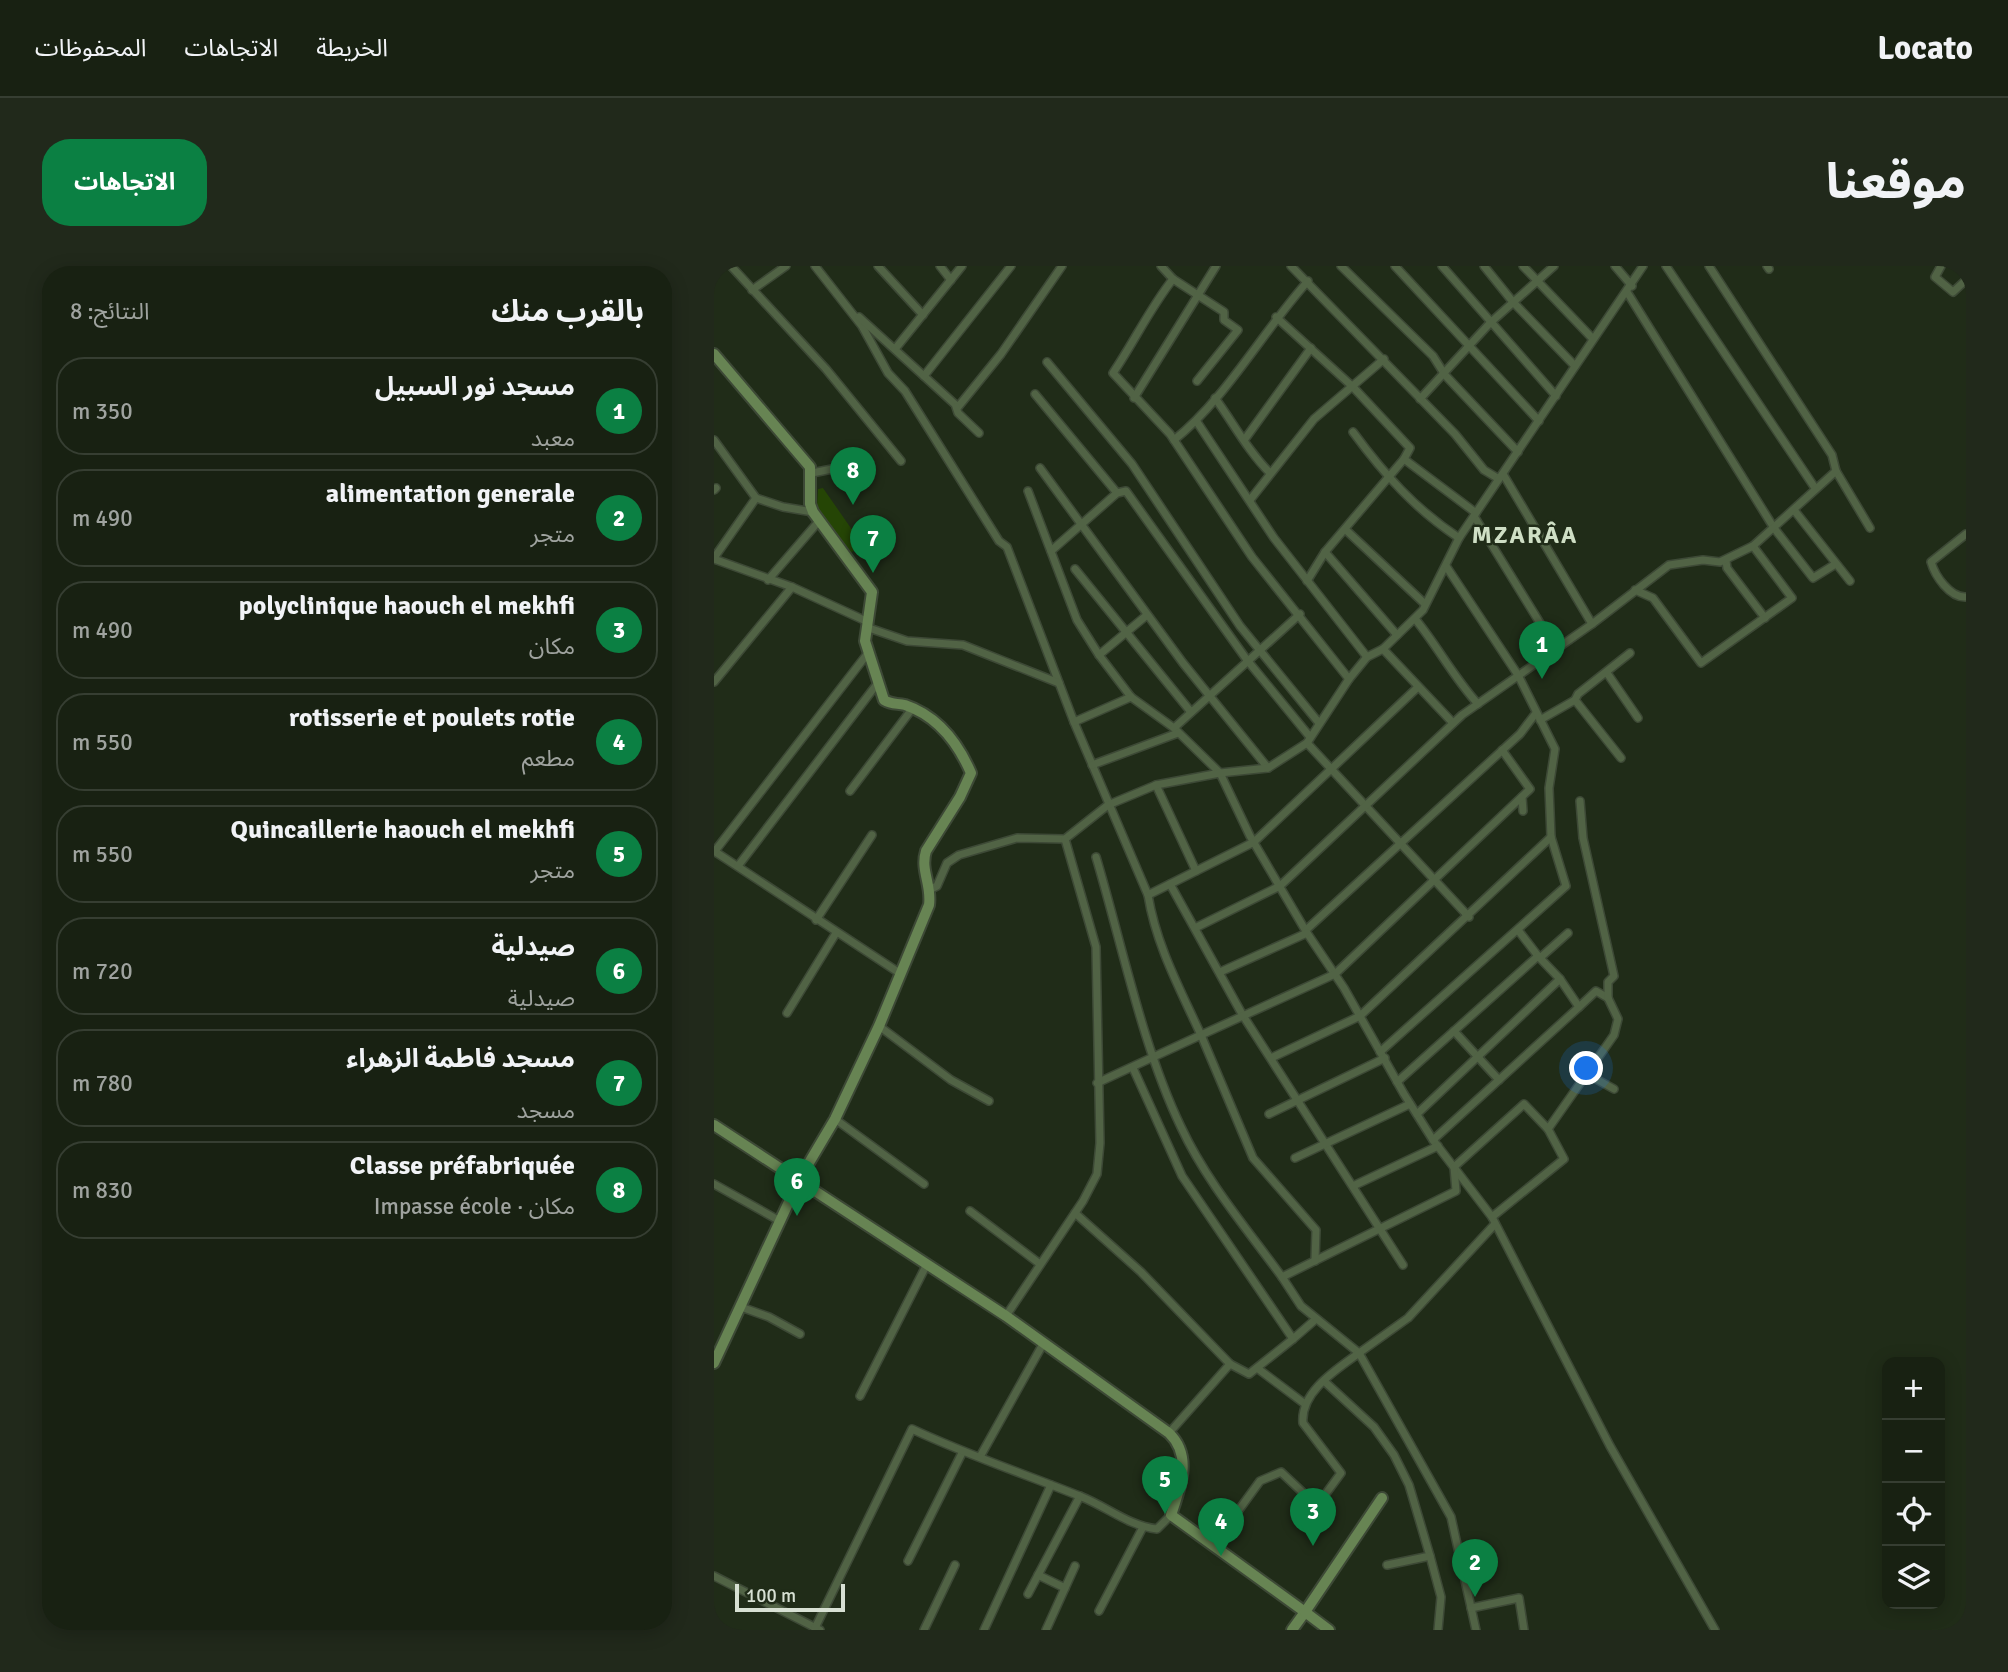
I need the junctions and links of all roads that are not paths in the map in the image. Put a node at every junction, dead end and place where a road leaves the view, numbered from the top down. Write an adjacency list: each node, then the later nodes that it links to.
1 (731, 266): 29 (street)
2 (786, 266): 29 (street)
3 (815, 266): 32 (street)
4 (878, 266): 33 (street)
5 (940, 266): 24 (street)
6 (962, 266): 24 (street)
7 (1011, 266): 45 (street)
8 (1062, 266): 53 (street)
9 (1161, 266): 23 (street)
10 (1216, 266): 30 (street)
11 (1292, 266): 26 (street)
12 (1341, 266): 44 (street)
13 (1395, 266): 37 (street)
14 (1442, 266): 35 (street)
15 (1484, 266): 31 (street)
16 (1523, 266): 27 (street)
17 (1554, 266): 27 (street)
18 (1615, 266): 28 (street)
19 (1643, 266): 28 (street)
20 (1666, 266): 71 (street)
21 (1709, 266): 66 (street)
22 (1941, 266): 25 (street)
23 (1173, 279): 30 (street); 50 (street)
24 (951, 280): 33 (street)
25 (1966, 280)
26 (1308, 281): 34 (street); 41 (street)
27 (1537, 281): 31 (street); 36 (street)
28 (1629, 289): 36 (street); 80 (street)
29 (752, 290): 62 (street)
30 (1198, 296): 46 (street); 50 (street)
31 (1513, 302): 35 (street); 43 (street)
32 (848, 307): 39 (street); 120 (street)
33 (923, 315): 39 (street)
34 (1276, 317): 38 (street); 51 (street)
35 (1490, 323): 37 (street); 49 (street)
36 (1592, 339): 43 (street)
37 (1469, 346): 44 (street); 54 (street)
38 (1311, 348): 47 (street); 58 (street)
39 (895, 349): 45 (street)
40 (714, 354): 67 (street)
41 (1384, 359): 47 (street); 52 (street)
42 (1047, 362): 108 (street)
43 (1575, 366): 49 (street)
44 (1446, 375): 52 (street); 61 (street)
45 (924, 376): 53 (street)
46 (1198, 381)
47 (1353, 387): 63 (street); 68 (street)
48 (1035, 394): 73 (street)
49 (1556, 396): 54 (street)
50 (1134, 398): 60 (street)
51 (1215, 398): 55 (street); 58 (street)
52 (1420, 399): 69 (street)
53 (956, 407): 57 (street)
54 (1539, 421): 61 (street)
55 (1197, 422): 60 (street); 75 (street)
56 (1353, 432): 70 (street)
57 (979, 433)
58 (1245, 439): 68 (street)
59 (714, 440): 74 (street)
60 (1174, 440): 100 (street)
61 (1518, 452): 69 (street)
62 (901, 461)
63 (1407, 462): 70 (street); 77 (street)
64 (842, 467): 67 (street)
65 (1040, 468): 79 (street)
66 (1836, 471): 71 (street); 81 (street)
67 (812, 473): 78 (street)
68 (1270, 473): 75 (street)
69 (1501, 476): 77 (street); 105 (street)
70 (1387, 478): 82 (street); 84 (street)
71 (1815, 488): 76 (street)
72 (1028, 491): 86 (street)
73 (1117, 493): 79 (street); 115 (street)
74 (756, 498): 78 (street); 88 (street)
75 (1250, 500): 94 (street)
76 (1794, 510): 80 (street); 90 (street)
77 (1475, 515): 84 (street); 110 (street)
78 (816, 517): 93 (street); 104 (street)
79 (1084, 525): 86 (street); 101 (street)
80 (1774, 528): 85 (street); 90 (street)
81 (1870, 528)
82 (1346, 530): 87 (street); 99 (street)
83 (1966, 534): 98 (street)
84 (1459, 538): 91 (street)
85 (1753, 546): 89 (street); 102 (street)
86 (1051, 551): 113 (street)
87 (1325, 552): 94 (street); 107 (street)
88 (714, 559): 93 (street)
89 (1726, 561): 97 (street); 102 (street)
90 (1834, 565): 95 (street)
91 (1446, 566): 99 (street); 117 (street)
92 (1075, 569): 106 (street)
93 (768, 580): 96 (street)
94 (1307, 581): 114 (street)
95 (1850, 581)
96 (792, 587): 104 (street); 119 (street)
97 (1635, 590): 102 (street); 105 (street)
98 (1966, 597)
99 (1425, 604): 103 (street)
100 (1300, 614): 108 (street); 118 (street)
101 (1147, 615): 106 (street); 123 (street)
102 (1765, 618)
103 (1416, 620): 107 (street); 126 (street)
104 (866, 624): 111 (street); 120 (street)
105 (1592, 624): 110 (street)
106 (1125, 634): 113 (street); 128 (street)
107 (1397, 635): 109 (street)
108 (1261, 648): 115 (street); 132 (street)
109 (1383, 649): 114 (street); 122 (street)
110 (1556, 649): 117 (street)
111 (868, 653): 121 (street); 154 (street)
112 (1630, 653): 116 (street)
113 (1099, 655): 124 (street)
114 (1367, 657): 118 (street)
115 (1247, 660): 123 (street); 135 (street)
116 (1607, 673): 125 (street); 130 (street)
117 (1518, 676): 126 (street); 129 (street)
118 (1349, 679): 132 (street)
119 (714, 682)
120 (1059, 683): 131 (street)
121 (877, 684): 127 (street); 156 (street)
122 (1418, 687): 133 (street); 140 (street)
123 (1210, 693): 128 (street); 139 (street)
124 (1131, 696): 131 (street); 134 (street)
125 (1575, 700): 129 (street); 137 (street)
126 (1478, 704): 133 (street)
127 (912, 709): 143 (street); 161 (street)
128 (1191, 712): 134 (street)
129 (1538, 717): 136 (street); 150 (street)
130 (1638, 718)
131 (1074, 722): 138 (street)
132 (1319, 723): 135 (street)
133 (1453, 723): 147 (street)
134 (1176, 730): 138 (street); 141 (street)
135 (1309, 740): 139 (street); 140 (street)
136 (1502, 750): 144 (street); 153 (street)
137 (1620, 758)
138 (1092, 765): 146 (street)
139 (1268, 768): 141 (street)
140 (1330, 769): 147 (street); 152 (street)
141 (1220, 773): 142 (street); 152 (street)
142 (1156, 785): 146 (street); 157 (street)
143 (850, 790)
144 (1522, 797): 148 (street); 158 (street)
145 (1580, 801): 175 (street)
146 (1108, 805): 151 (street); 162 (street)
147 (1366, 805): 153 (street); 160 (street)
148 (1523, 811)
149 (873, 835): 164 (street)
150 (1551, 837): 163 (street); 166 (street)
151 (1065, 839): 161 (street); 191 (street)
152 (1254, 842): 157 (street); 160 (street)
153 (1401, 842): 158 (street); 167 (street)
154 (714, 851): 156 (street)
155 (1096, 857): 186 (street)
156 (737, 866): 164 (street)
157 (1196, 871): 159 (street)
158 (1435, 880): 163 (street); 173 (street)
159 (1170, 884): 162 (street); 165 (street)
160 (1280, 886): 165 (street); 167 (street)
161 (931, 889): 172 (street)
162 (1148, 895): 182 (street)
163 (1469, 917): 179 (street)
164 (817, 920): 168 (street)
165 (1195, 928): 171 (street)
166 (1518, 930): 170 (street); 183 (street)
167 (1306, 931): 171 (street); 173 (street)
168 (836, 933): 172 (street); 177 (street)
169 (1568, 933): 170 (street)
170 (1539, 956): 174 (street); 181 (street)
171 (1220, 972): 178 (street)
172 (901, 974): 180 (street)
173 (1335, 974): 178 (street); 179 (street)
174 (1560, 979): 176 (street); 184 (street)
175 (1608, 998): 176 (street); 188 (street)
176 (1578, 1007): 189 (street)
177 (787, 1013)
178 (1242, 1014): 182 (street); 185 (street)
179 (1360, 1016): 183 (street); 185 (street)
180 (879, 1026): 194 (street); 198 (street)
181 (1454, 1031): 184 (street); 190 (street)
182 (1201, 1035): 186 (street); 214 (street)
183 (1382, 1055): 190 (street); 193 (street)
184 (1478, 1057): 189 (street); 197 (street)
185 (1271, 1058): 193 (street)
186 (1155, 1059): 187 (street); 218 (street)
187 (1133, 1068): 191 (street); 223 (street)
188 (1587, 1074): 192 (street); 200 (street)
189 (1499, 1080): 202 (street)
190 (1397, 1082): 195 (street)
191 (1097, 1083): 210 (street)
192 (1614, 1089)
193 (1299, 1100): 196 (street); 201 (street)
194 (989, 1101)
195 (1410, 1104): 197 (street); 201 (street)
196 (1269, 1114)
197 (1417, 1114): 202 (street)
198 (835, 1119): 205 (street); 207 (street)
199 (714, 1125): 205 (street)
200 (1548, 1129): 204 (street); 211 (street)
201 (1326, 1143): 203 (street); 208 (street)
202 (1435, 1143): 204 (street); 208 (street)
203 (1295, 1158)
204 (1454, 1167): 211 (street); 213 (street)
205 (800, 1178): 212 (street); 215 (street)
206 (714, 1184): 212 (street)
207 (924, 1184)
208 (1353, 1186): 213 (street)
209 (970, 1211): 216 (street)
210 (1075, 1213): 216 (street); 227 (street)
211 (1493, 1220): 225 (street); 262 (street)
212 (780, 1221): 219 (street)
213 (1381, 1230): 214 (street); 217 (street)
214 (1315, 1261): 218 (street)
215 (927, 1264): 220 (street); 230 (street)
216 (1040, 1264): 220 (street)
217 (1402, 1265)
218 (1282, 1277): 221 (street)
219 (741, 1307): 222 (street); 226 (street)
220 (1006, 1315): 224 (street)
221 (1316, 1319): 223 (street); 225 (street)
222 (800, 1334)
223 (1293, 1339): 228 (street)
224 (1043, 1344): 232 (street); 234 (street)
225 (1359, 1353): 229 (street); 250 (street)
226 (714, 1363)
227 (1230, 1364): 228 (street); 232 (street)
228 (1257, 1368): 231 (street)
229 (1324, 1381): 231 (street); 241 (street)
230 (860, 1396)
231 (1305, 1404): 240 (street)
232 (1169, 1433): 238 (street)
233 (962, 1453): 234 (street); 242 (street); 253 (street)
234 (981, 1455): 235 (street)
235 (1051, 1485): 236 (street); 255 (street)
236 (1080, 1496): 239 (street); 246 (street)
237 (1382, 1498): 252 (street)
238 (1171, 1516): 239 (street); 240 (street)
239 (1143, 1527): 251 (street)
240 (1214, 1544): 252 (street)
241 (1430, 1556): 244 (street); 259 (street)
242 (908, 1560)
243 (955, 1565): 254 (street)
244 (1387, 1565)
245 (1075, 1566): 248 (street)
246 (1038, 1575): 248 (street); 249 (street)
247 (714, 1576): 253 (street)
248 (1065, 1588): 256 (street)
249 (1028, 1594)
250 (1471, 1608): 260 (street); 261 (street)
251 (1099, 1611)
252 (1305, 1612): 257 (street); 258 (street)
253 (817, 1629)
254 (924, 1630)
255 (984, 1630)
256 (1046, 1630)
257 (1292, 1630)
258 (1329, 1630)
259 (1438, 1630)
260 (1476, 1630)
261 (1524, 1630)
262 (1715, 1630)

